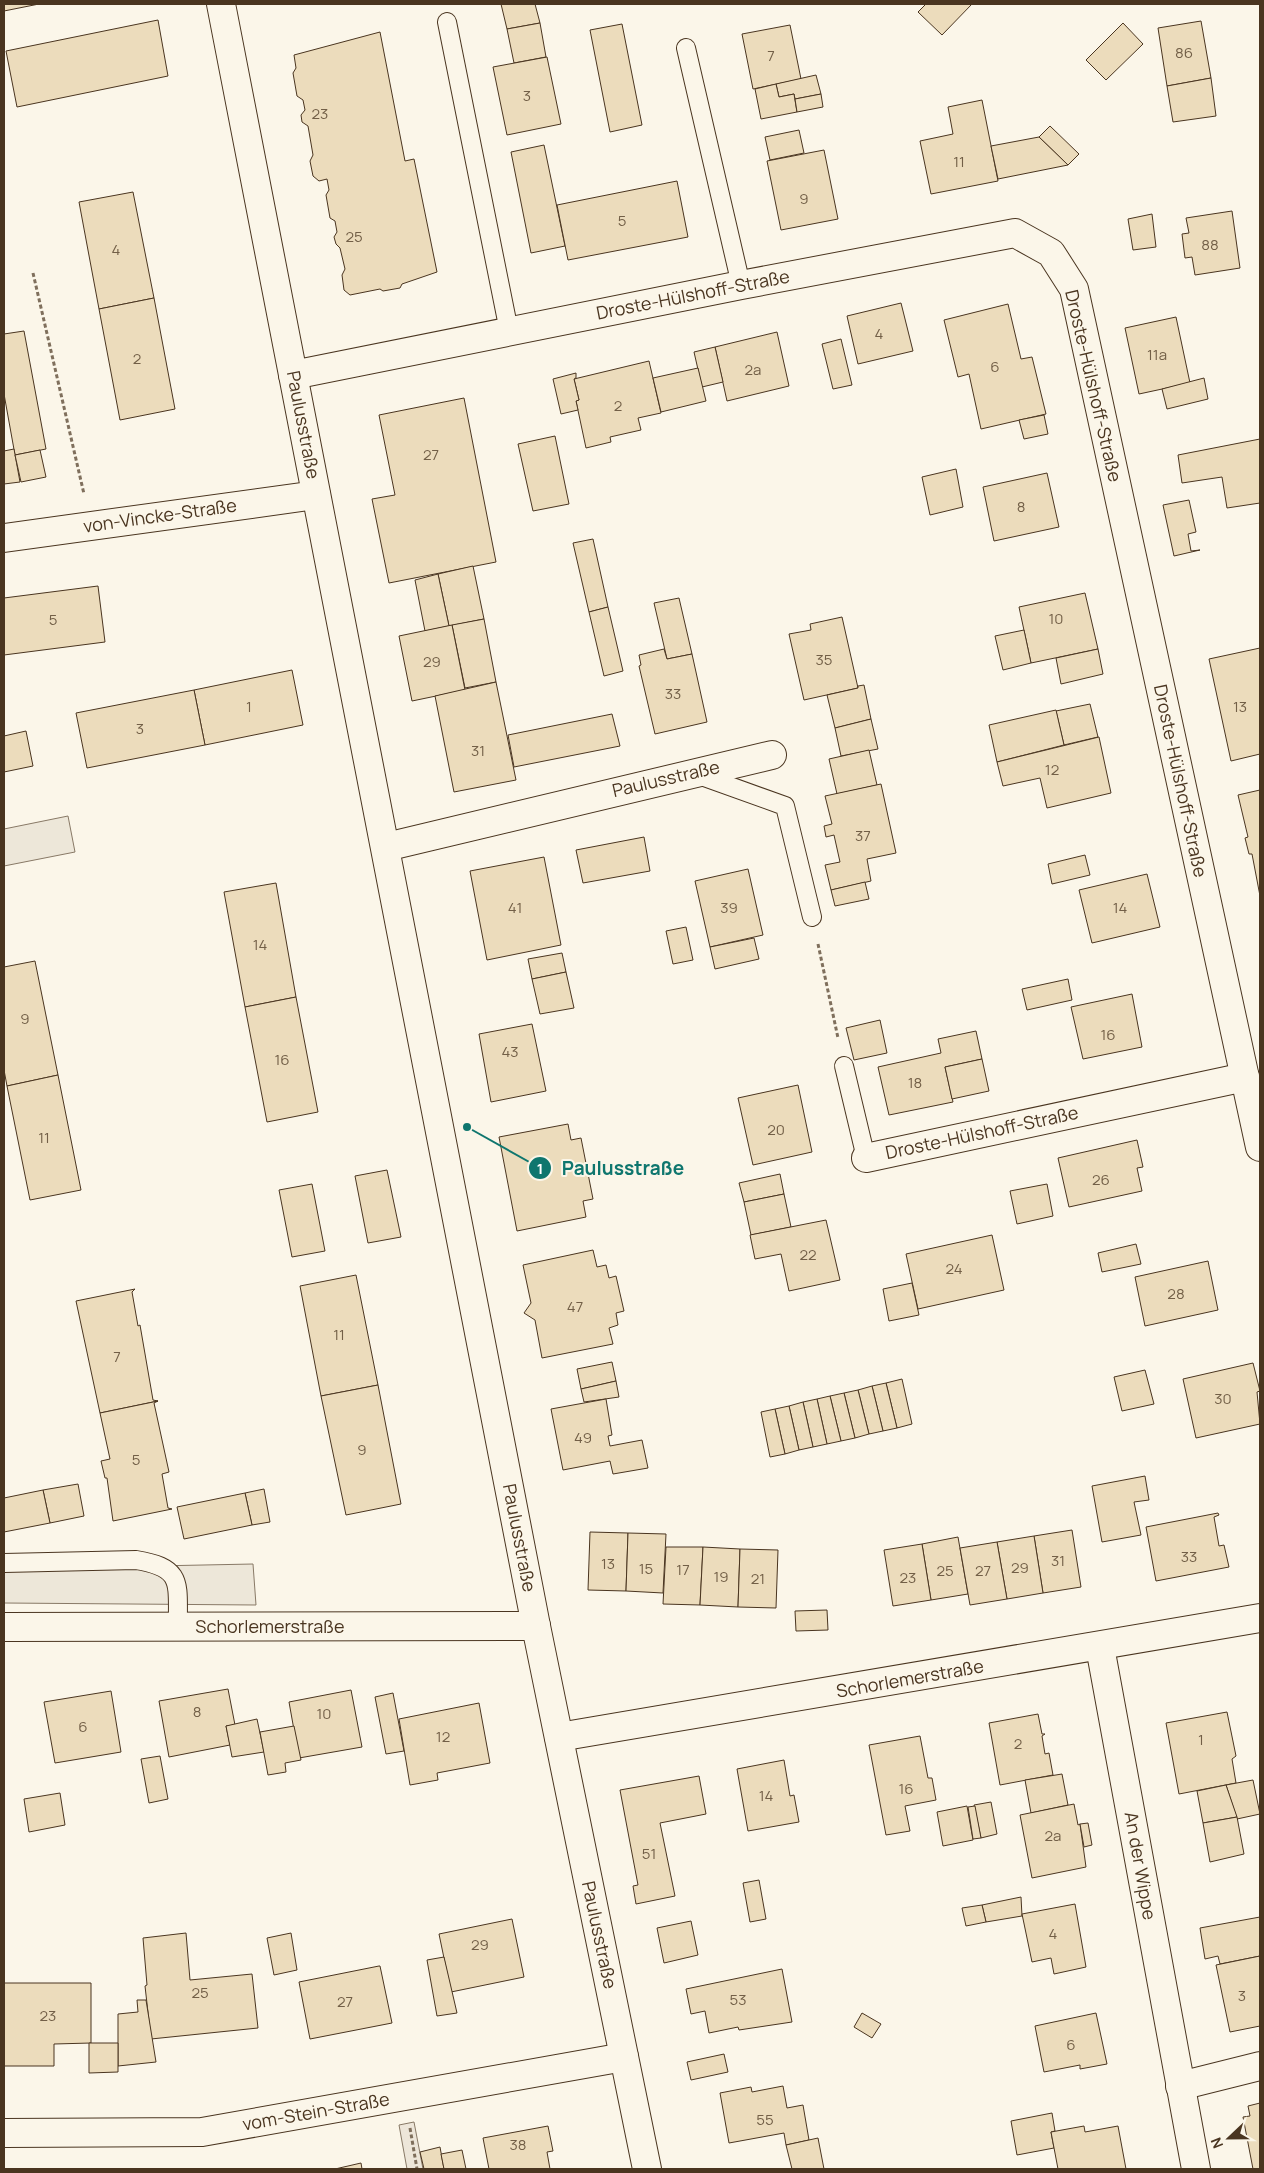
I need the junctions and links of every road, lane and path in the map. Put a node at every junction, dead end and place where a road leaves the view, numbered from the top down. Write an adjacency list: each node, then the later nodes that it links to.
1 (221, 4): 7 (street, Paulusstraße)
2 (447, 22): 6 (lane)
3 (686, 48): 5 (lane)
4 (33, 273): 9 (path)
5 (741, 285): 6 (street, Droste-Hülshoff-Straße); 16 (street, Droste-Hülshoff-Straße)
6 (509, 331): 7 (street, Droste-Hülshoff-Straße)
7 (293, 375): 8 (street, Paulusstraße)
8 (316, 495): 9 (street, von-Vincke-Straße); 13 (street, Paulusstraße)
9 (91, 526): 10 (street, von-Vincke-Straße)
10 (4, 538)
11 (772, 754): 12 (street, Paulusstraße)
12 (693, 773): 13 (street, Paulusstraße); 14 (lane)
13 (386, 847): 21 (street, Paulusstraße)
14 (812, 917): 15 (path)
15 (844, 1066): 18 (lane)
16 (1244, 1077): 17 (street, Droste-Hülshoff-Straße); 18 (street, Droste-Hülshoff-Straße)
17 (1260, 1148)
18 (866, 1158)
19 (4, 1563): 23 (lane)
20 (1260, 1618): 24 (street, Schorlemerstraße)
21 (536, 1626): 23 (street, Schorlemerstraße); 25 (street, Paulusstraße)
22 (4, 1627): 23 (street, Schorlemerstraße)
23 (178, 1627)
24 (1100, 1647): 25 (street, Schorlemerstraße); 28 (street, An der Wippe)
25 (559, 1737): 26 (street, Paulusstraße)
26 (624, 2057): 29 (street, vom-Stein-Straße); 32 (street, Paulusstraße)
27 (1260, 2066): 28 (street)
28 (1180, 2086): 33 (street, An der Wippe)
29 (404, 2097): 30 (street, vom-Stein-Straße); 31 (path)
30 (4, 2133)
31 (417, 2169)
32 (647, 2169)
33 (1196, 2169)

